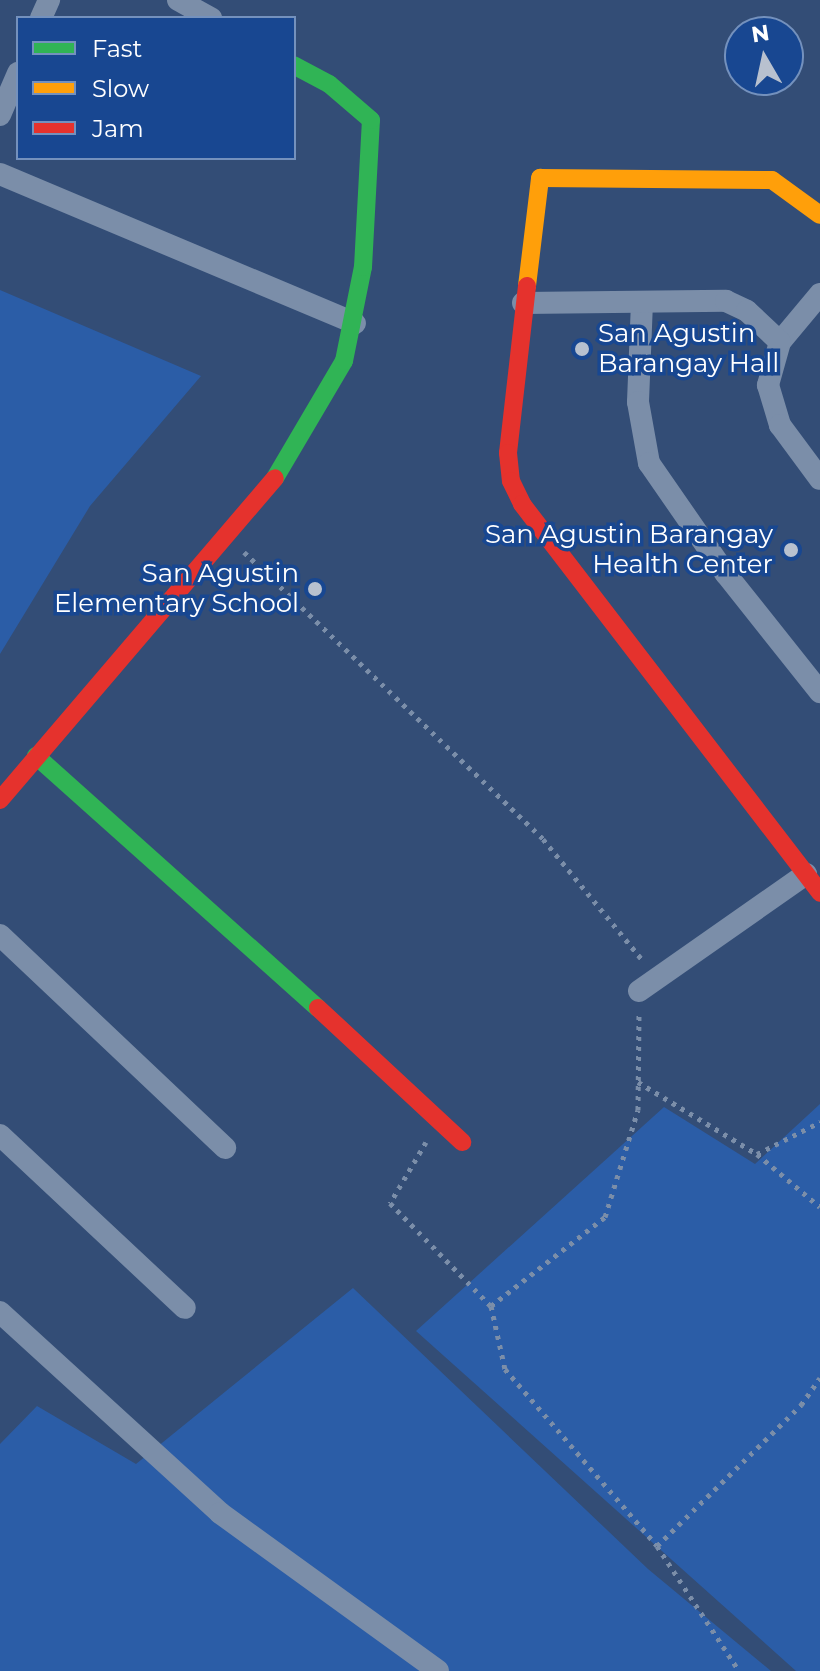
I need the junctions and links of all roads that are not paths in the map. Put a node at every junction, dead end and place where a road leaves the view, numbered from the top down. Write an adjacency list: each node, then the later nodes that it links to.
1 (178, 0): 2 (street)
2 (207, 16)
3 (296, 66): 11 (street)
4 (16, 78): 5 (street)
5 (0, 115)
6 (0, 174): 11 (street)
7 (820, 215): 10 (street)
8 (820, 294): 12 (street)
9 (642, 302): 10 (street); 12 (street); 14 (street)
10 (523, 303): 17 (street)
11 (355, 323): 15 (street)
12 (780, 342): 13 (street)
13 (820, 479)
14 (820, 692)
15 (36, 756): 16 (street); 22 (street)
16 (0, 800)
17 (806, 874): 18 (street); 20 (street)
18 (820, 893)
19 (0, 935): 23 (street)
20 (639, 991)
21 (0, 1135): 24 (street)
22 (462, 1142)
23 (225, 1148)
24 (185, 1308)
25 (0, 1312): 26 (street)
26 (438, 1671)

